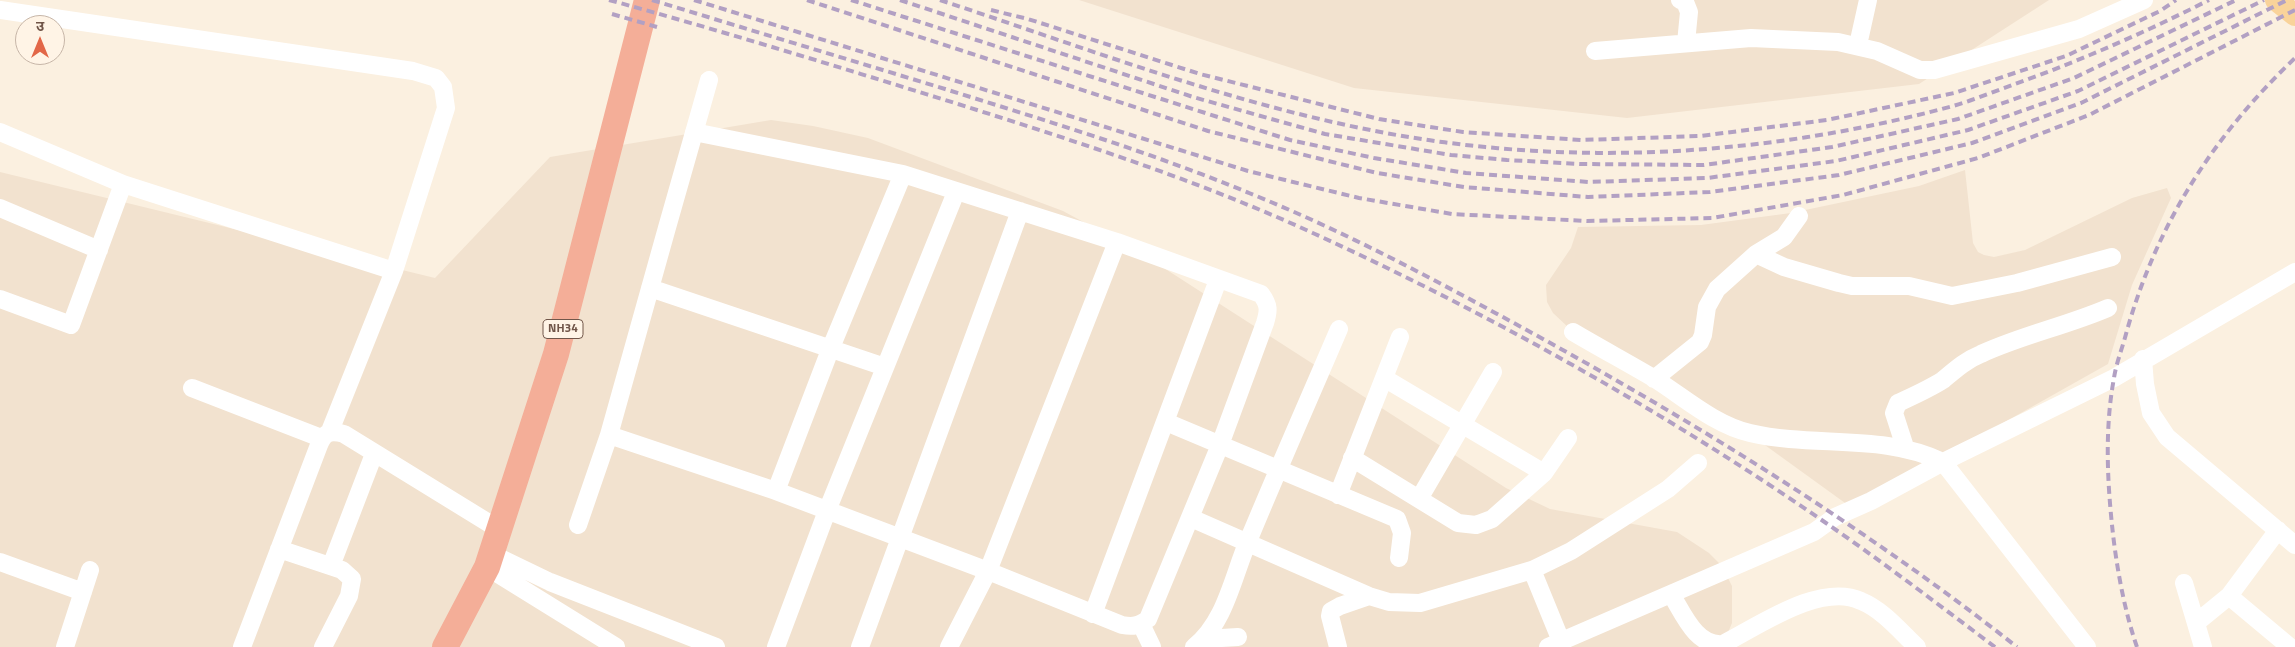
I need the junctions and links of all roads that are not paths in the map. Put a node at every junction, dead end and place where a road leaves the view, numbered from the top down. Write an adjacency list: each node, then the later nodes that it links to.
1 (647, 0): 64 (highway, NH34)
2 (1680, 0): 8 (street)
3 (1868, 0): 9 (street)
4 (2144, 0): 9 (street)
5 (2276, 0): 7 (main road)
6 (0, 10): 24 (street)
7 (2295, 15)
8 (1686, 43): 9 (street); 10 (street)
9 (1858, 46)
10 (1595, 51)
11 (709, 80): 13 (street)
12 (0, 132): 15 (street)
13 (694, 132): 14 (street); 27 (street)
14 (903, 174): 16 (street); 33 (street)
15 (123, 184): 21 (street); 24 (street)
16 (956, 192): 18 (street); 35 (street)
17 (0, 208): 21 (street)
18 (1020, 211): 20 (street); 60 (street)
19 (1799, 216): 22 (street)
20 (1117, 242): 26 (street); 70 (street)
21 (99, 250): 28 (street)
22 (1756, 254): 23 (street); 38 (street)
23 (2112, 257)
24 (394, 271): 42 (street)
25 (2295, 272): 34 (street)
26 (1218, 280): 40 (street); 45 (street)
27 (650, 288): 33 (street); 43 (street)
28 (0, 299)
29 (2108, 308): 46 (street)
30 (1340, 329): 51 (street)
31 (1573, 332): 38 (street)
32 (1400, 337): 37 (street)
33 (830, 350): 35 (street); 53 (street)
34 (2143, 359): 49 (street); 59 (street)
35 (886, 367): 56 (street)
36 (1493, 372): 41 (street)
37 (1384, 378): 41 (street); 48 (street)
38 (1654, 379): 46 (street)
39 (192, 388): 42 (street)
40 (1166, 422): 45 (street); 76 (street)
41 (1463, 424): 52 (street); 55 (street)
42 (326, 435): 47 (street); 63 (street)
43 (609, 435): 53 (street); 58 (street)
44 (1568, 438): 52 (street)
45 (1220, 445): 51 (street); 57 (street)
46 (1905, 447): 49 (street)
47 (374, 454): 64 (street); 67 (street)
48 (1352, 458): 54 (street); 55 (street)
49 (1944, 462): 73 (street); 94 (street)
50 (1698, 463): 69 (street)
51 (1279, 470): 54 (street); 61 (street)
52 (1544, 473): 55 (street)
53 (776, 491): 56 (street)
54 (1338, 495): 65 (street)
55 (1419, 499)
56 (828, 511): 60 (street); 88 (street)
57 (1191, 518): 61 (street); 78 (street)
58 (578, 525)
59 (2278, 530): 62 (street); 75 (street)
60 (900, 538): 70 (street); 89 (street)
61 (1248, 541): 74 (street); 80 (street)
62 (2295, 545)
63 (278, 549): 67 (street); 83 (street)
64 (493, 550): 85 (highway, NH34); 86 (street); 87 (street)
65 (1399, 558)
66 (0, 562): 72 (street)
67 (331, 566): 84 (street)
68 (90, 570): 72 (street)
69 (1532, 570): 74 (street); 81 (street)
70 (988, 571): 76 (street); 90 (street)
71 (2184, 583): 77 (street)
72 (83, 592): 82 (street)
73 (1671, 594): 81 (street); 93 (street)
74 (1369, 596): 92 (street)
75 (2229, 596): 77 (street); 96 (street)
76 (1093, 614): 78 (street)
77 (2196, 623): 95 (street)
78 (1142, 624): 91 (street)
79 (1238, 637): 80 (street)
80 (1199, 643)
81 (1555, 644)
82 (65, 647)
83 (242, 647)
84 (323, 647)
85 (445, 647)
86 (616, 647)
87 (716, 647)
88 (776, 647)
89 (860, 647)
90 (949, 647)
91 (1152, 647)
92 (1338, 647)
93 (1917, 647)
94 (2087, 647)
95 (2203, 647)
96 (2290, 647)

